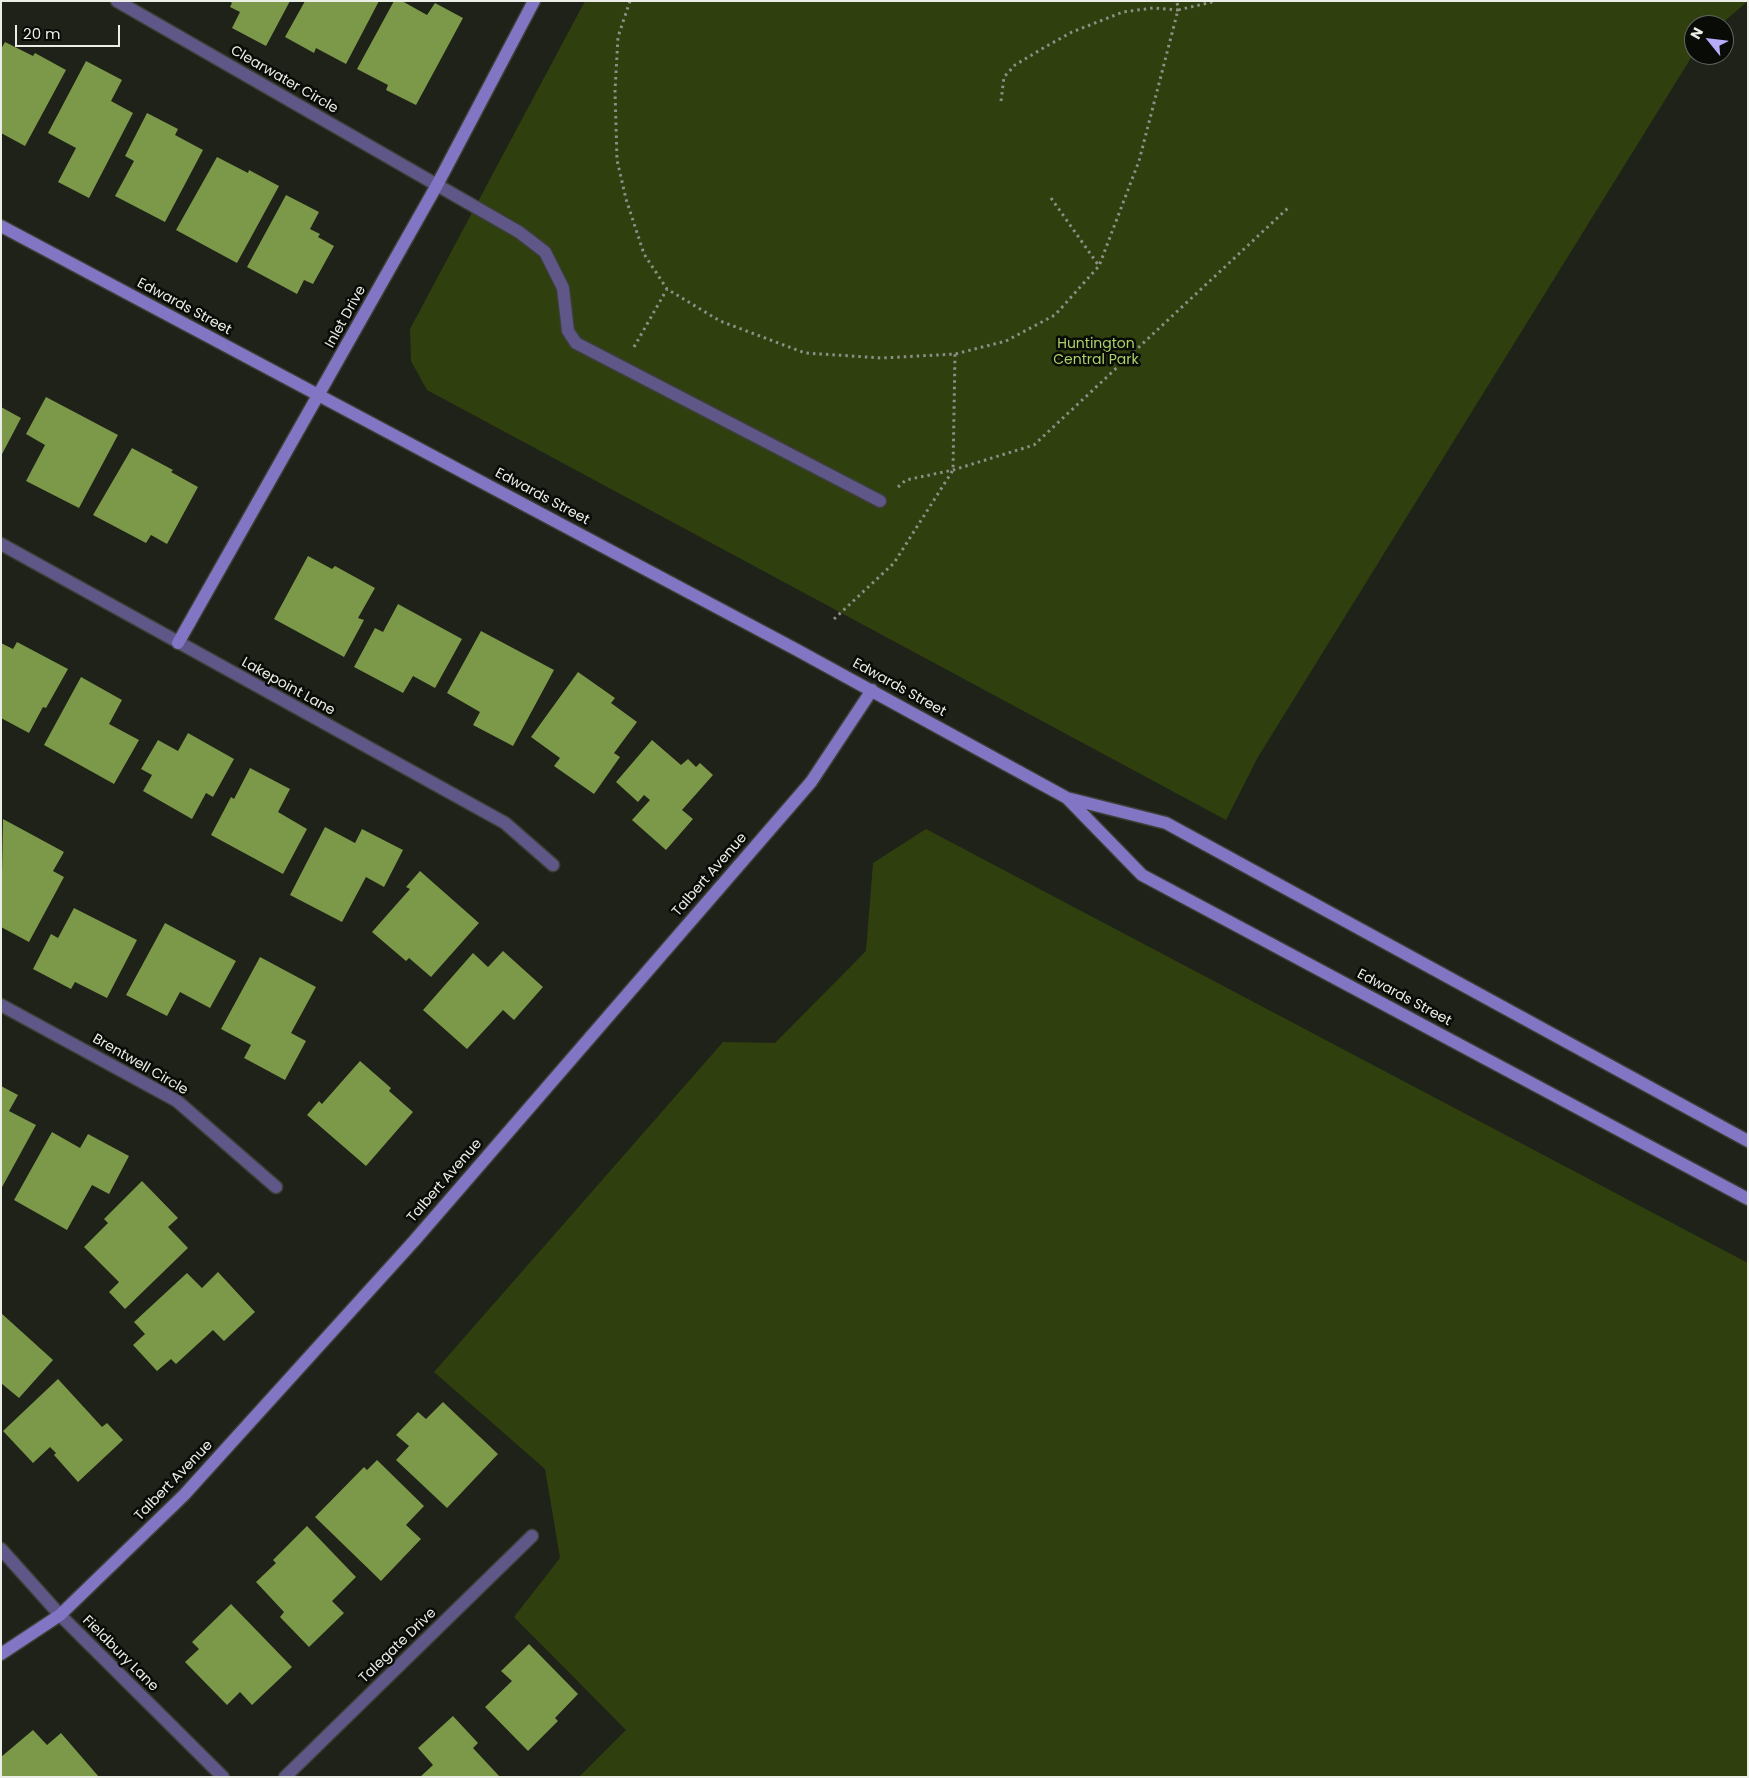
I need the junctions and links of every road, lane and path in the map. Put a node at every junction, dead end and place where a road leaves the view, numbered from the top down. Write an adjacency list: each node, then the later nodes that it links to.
1 (117, 1): 8 (street, Clearwater Circle)
2 (534, 1): 8 (main road, Inlet Drive)
3 (630, 1): 13 (path)
4 (1177, 1): 6 (path)
5 (1216, 1): 6 (path)
6 (1178, 10): 7 (path); 12 (path)
7 (1001, 101)
8 (437, 185): 15 (street, Clearwater Circle); 16 (main road, Inlet Drive)
9 (1051, 198): 12 (path)
10 (1288, 208): 17 (path)
11 (1, 226): 16 (main road, Edwards Street)
12 (1099, 266): 14 (path)
13 (667, 289): 14 (path); 15 (path)
14 (955, 354): 17 (path)
15 (622, 367): 18 (street, Clearwater Circle)
16 (319, 397): 21 (main road, Inlet Drive); 22 (main road, Edwards Street)
17 (953, 470): 18 (path); 20 (path)
18 (880, 501)
19 (1, 544): 21 (street, Lakepoint Lane)
20 (834, 619)
21 (178, 643): 24 (street, Lakepoint Lane)
22 (872, 690): 23 (main road, Edwards Street); 31 (main road, Talbert Avenue)
23 (1067, 798): 26 (main road, Edwards Street); 28 (main road, Edwards Street)
24 (553, 865)
25 (1, 1005): 27 (street, Brentwell Circle)
26 (1748, 1141)
27 (276, 1187)
28 (1748, 1199)
29 (532, 1536): 34 (street, Talegate Drive)
30 (1, 1549): 31 (street, Fieldbury Lane)
31 (60, 1615): 32 (main road, Talbert Avenue); 33 (street, Fieldbury Lane)
32 (1, 1654)
33 (222, 1777)
34 (285, 1777)

